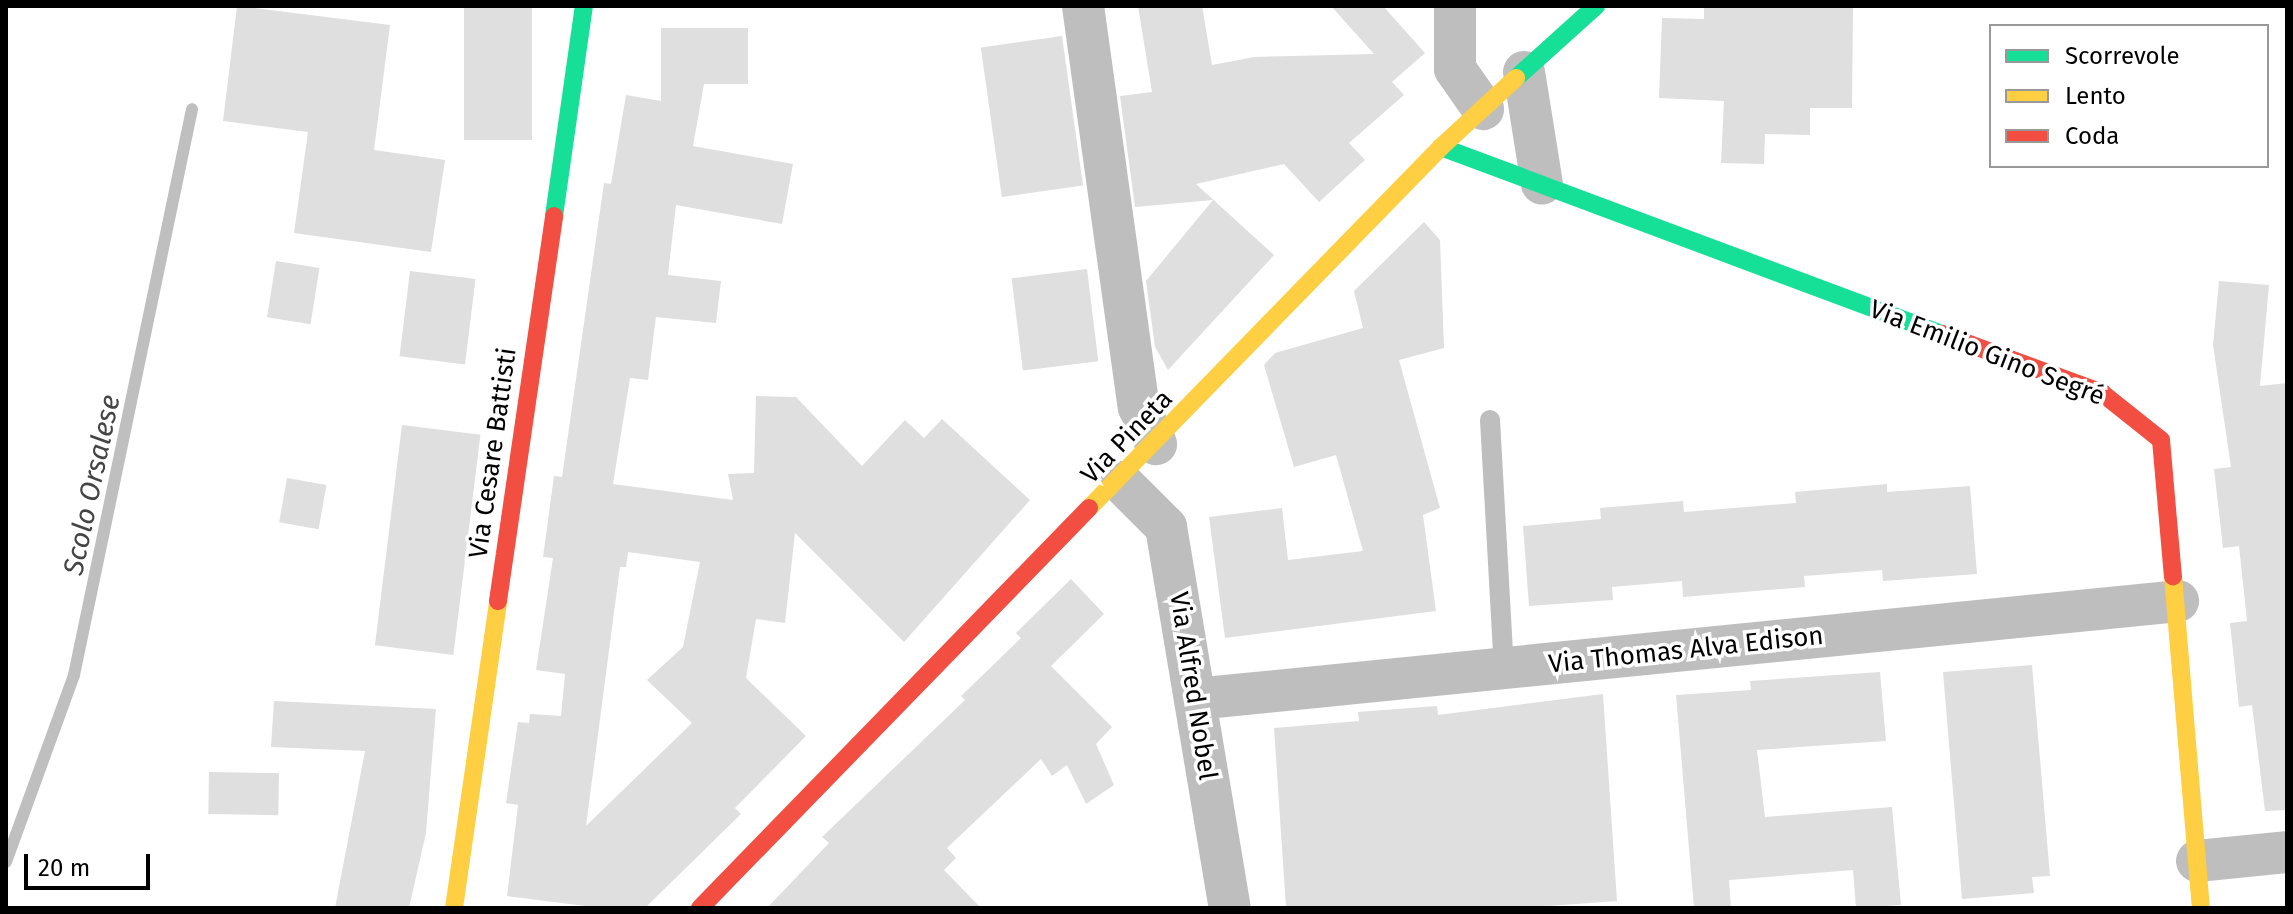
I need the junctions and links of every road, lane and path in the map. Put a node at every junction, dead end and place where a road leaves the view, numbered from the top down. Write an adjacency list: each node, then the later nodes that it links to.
1 (584, 6): 17 (street, Via Cesare Battisti)
2 (1083, 6): 10 (street)
3 (1455, 6): 6 (street)
4 (1596, 6): 5 (street, Via Pineta)
5 (1524, 72): 6 (street, Via Pineta); 8 (street)
6 (1483, 109): 7 (street, Via Pineta)
7 (1441, 147): 8 (street, Via Emilio Gino Segré); 10 (street, Via Pineta)
8 (1542, 184): 12 (street, Via Emilio Gino Segré)
9 (1490, 420): 13 (lane)
10 (1156, 444): 11 (street, Via Pineta)
11 (1121, 482): 14 (street, Via Alfred Nobel); 18 (street, Via Pineta)
12 (2178, 601): 13 (street, Via Thomas Alva Edison); 16 (street, Via Emilio Gino Segré)
13 (1504, 668): 14 (street, Via Thomas Alva Edison)
14 (1195, 699): 19 (street, Via Alfred Nobel)
15 (2287, 852): 16 (street)
16 (2197, 861): 20 (street, Via Emilio Gino Segré)
17 (454, 908)
18 (700, 908)
19 (1230, 908)
20 (2201, 908)

